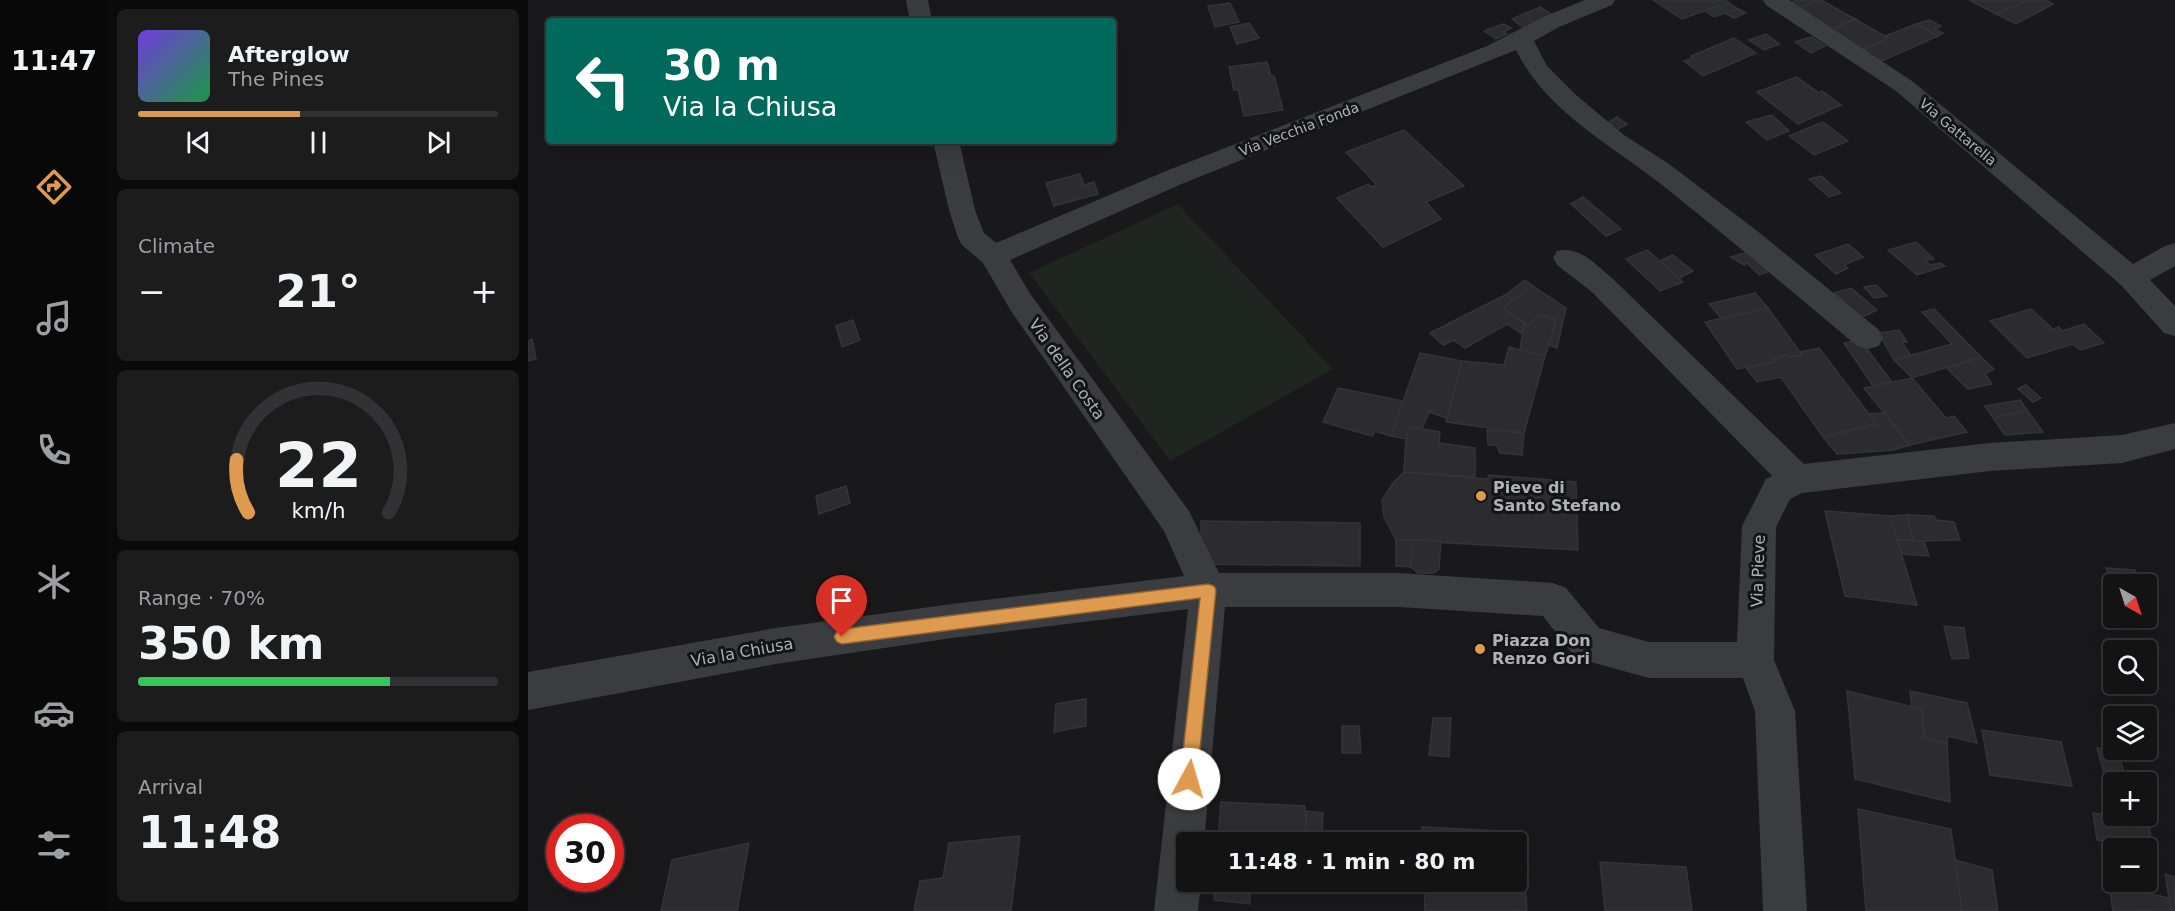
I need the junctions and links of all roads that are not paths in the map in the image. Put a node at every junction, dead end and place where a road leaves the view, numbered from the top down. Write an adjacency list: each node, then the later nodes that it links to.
1 (917, 0): 4 (street)
2 (1604, 0): 5 (street, Via Vecchia Fonda)
3 (1774, 0): 10 (street, Via Gattarella)
4 (920, 18)
5 (1522, 39): 8 (street, Via Vecchia Fonda); 12 (street)
6 (947, 144): 8 (street, Via della Costa)
7 (2175, 253): 10 (street)
8 (993, 256): 15 (street, Via della Costa)
9 (1567, 258): 14 (street)
10 (2131, 278): 11 (street)
11 (2175, 325)
12 (1868, 338)
13 (2175, 436): 14 (street)
14 (1797, 479): 16 (street, Via Pieve)
15 (1208, 590): 16 (street, Via la Chiusa); 17 (street, Via la Chiusa); 18 (street)
16 (1755, 660): 19 (street, Via Pieve)
17 (528, 691)
18 (1176, 911)
19 (1785, 911)

